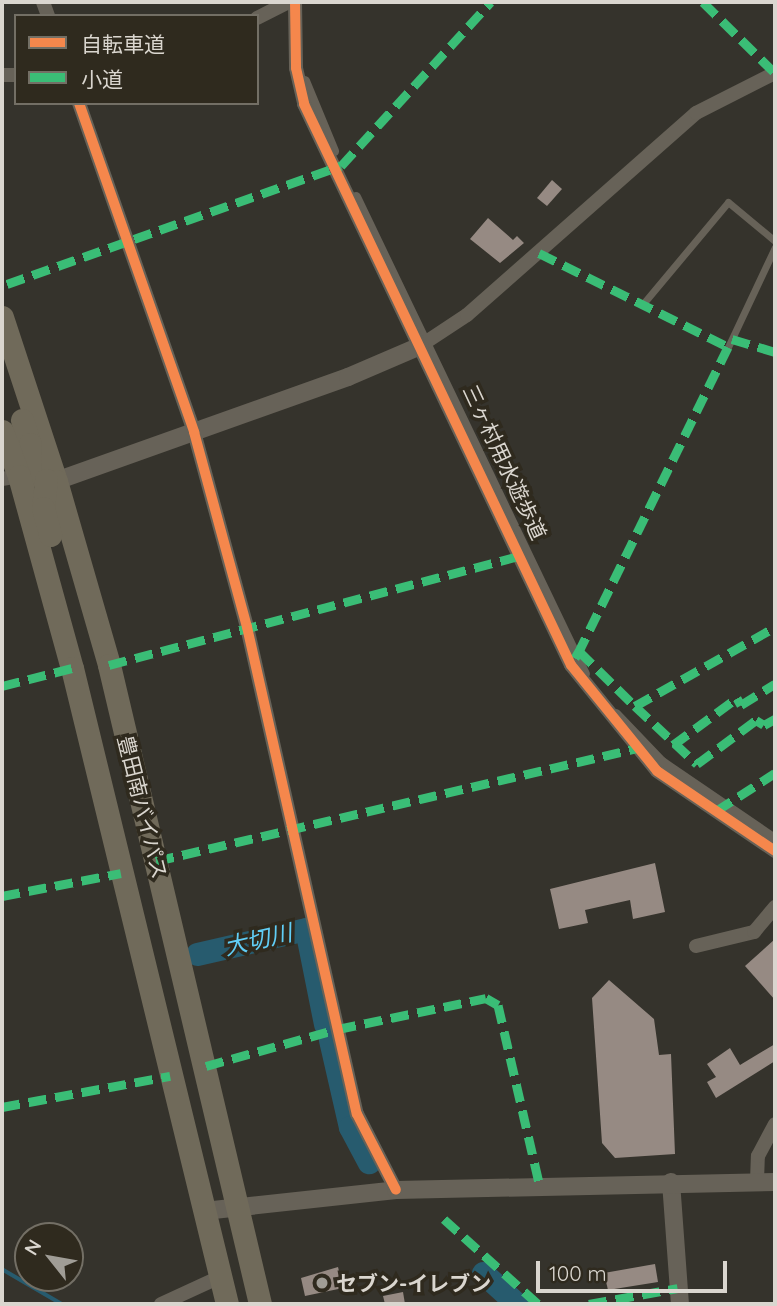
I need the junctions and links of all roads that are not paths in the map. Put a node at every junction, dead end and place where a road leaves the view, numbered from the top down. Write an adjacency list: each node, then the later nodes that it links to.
1 (301, 2): 2 (street)
2 (292, 6): 3 (street); 10 (street)
3 (259, 17)
4 (775, 73): 10 (street)
5 (80, 105): 14 (street)
6 (775, 241): 8 (lane)
7 (775, 247): 11 (lane)
8 (642, 305)
9 (2, 317): 15 (highway, 豊田南バイパス)
10 (423, 344): 14 (street); 16 (street, 三ヶ村用水遊歩道); 17 (street)
11 (728, 346)
12 (2, 353): 15 (highway)
13 (2, 431): 15 (highway, 豊田南バイパス)
14 (194, 432): 15 (street); 24 (street)
15 (30, 479): 25 (highway, 豊田南バイパス); 26 (highway, 豊田南バイパス)
16 (775, 839)
17 (775, 851)
18 (775, 907): 19 (street)
19 (696, 946)
20 (775, 1124): 21 (street)
21 (757, 1181): 22 (street); 23 (street)
22 (671, 1182): 24 (street); 32 (street)
23 (775, 1182)
24 (396, 1190): 25 (street)
25 (236, 1206): 26 (street); 30 (highway); 31 (highway, 豊田南バイパス)
26 (204, 1211): 27 (highway, 豊田南バイパス)
27 (220, 1278): 28 (street); 29 (highway, 豊田南バイパス)
28 (161, 1304)
29 (227, 1304)
30 (244, 1304)
31 (260, 1304)
32 (680, 1304)

